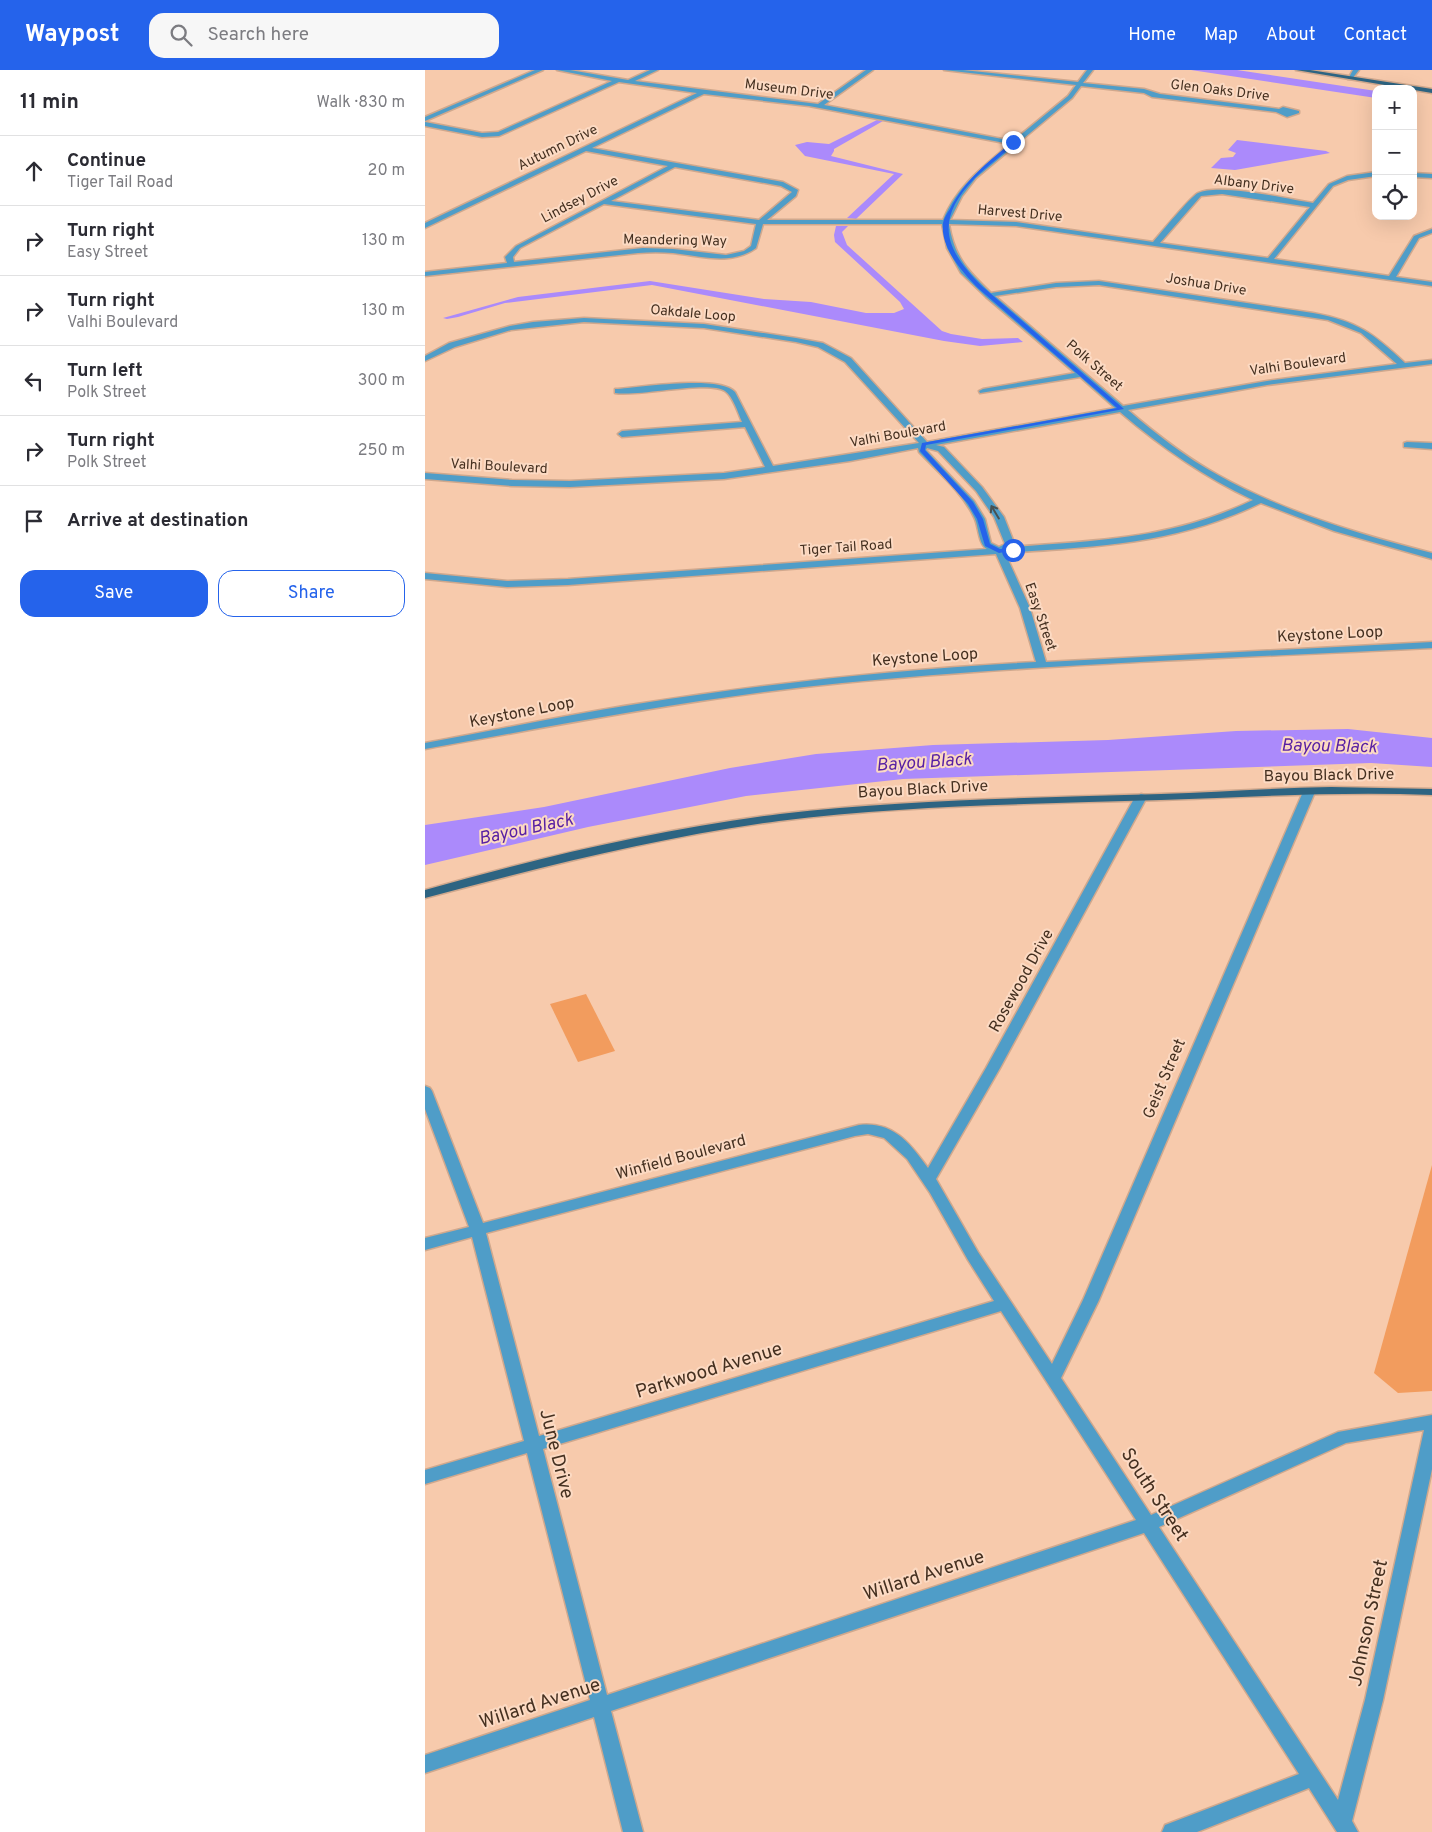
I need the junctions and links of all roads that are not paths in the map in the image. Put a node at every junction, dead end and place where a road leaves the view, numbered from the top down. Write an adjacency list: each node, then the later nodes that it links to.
1 (540, 70): 17 (street)
2 (559, 70): 10 (street, Museum Drive)
3 (655, 70): 11 (street)
4 (870, 70): 15 (street)
5 (947, 70): 12 (street, Glen Oaks Drive)
6 (1090, 70): 12 (street)
7 (1299, 70): 9 (main road)
8 (1356, 70): 9 (street)
9 (1350, 78): 13 (main road)
10 (617, 80): 11 (street, Museum Drive); 18 (street)
11 (627, 82): 14 (street, Museum Drive)
12 (1080, 85): 16 (street, Glen Oaks Drive); 19 (street)
13 (1432, 91)
14 (703, 93): 15 (street, Museum Drive); 20 (street, Autumn Drive)
15 (819, 106): 19 (street, Museum Drive)
16 (1279, 111)
17 (425, 119)
18 (425, 124)
19 (1013, 142): 28 (street)
20 (585, 149): 21 (street); 29 (street, Autumn Drive)
21 (674, 165): 25 (street, Lindsey Drive); 27 (street)
22 (1372, 174): 26 (street)
23 (1417, 175): 24 (street)
24 (1432, 176)
25 (603, 202): 27 (street, Harvest Drive); 33 (street, Lindsey Drive)
26 (1313, 205): 31 (street, Albany Drive); 32 (street)
27 (760, 222): 28 (street, Harvest Drive); 33 (street, Meandering Way)
28 (945, 222): 31 (street, Harvest Drive); 37 (street, Polk Street)
29 (425, 226)
30 (1432, 231): 35 (street)
31 (1155, 244): 32 (street, Harvest Drive)
32 (1269, 261): 35 (street, Harvest Drive)
33 (511, 265): 34 (street, Meandering Way)
34 (425, 274)
35 (1391, 278): 36 (street, Harvest Drive)
36 (1432, 284)
37 (989, 296): 40 (street, Joshua Drive); 41 (street, Polk Street)
38 (425, 359): 47 (street, Oakdale Loop)
39 (1432, 362): 40 (street, Valhi Boulevard)
40 (1403, 365): 44 (street, Valhi Boulevard)
41 (1081, 374): 43 (street); 44 (street, Polk Street)
42 (618, 391): 45 (street)
43 (983, 391)
44 (1121, 409): 47 (street, Valhi Boulevard); 54 (street, Polk Street)
45 (747, 424): 46 (street); 50 (street)
46 (622, 434)
47 (923, 444): 50 (street, Valhi Boulevard); 52 (street); 53 (street, Easy Street)
48 (1407, 445): 49 (street)
49 (1432, 446)
50 (771, 470): 51 (street, Valhi Boulevard)
51 (425, 476)
52 (983, 494): 53 (street); 55 (street, one-way to 52)
53 (966, 497): 55 (street, Easy Street)
54 (1262, 500): 55 (street, Tiger Tail Road); 56 (street, Polk Street)
55 (999, 551): 57 (street, Tiger Tail Road); 59 (street, Easy Street)
56 (1432, 556)
57 (425, 576)
58 (1432, 645): 59 (street, Keystone Loop)
59 (1042, 665): 60 (street, Keystone Loop)
60 (425, 746)
61 (1309, 792): 62 (main road, Bayou Black Drive); 63 (main road, Bayou Black Drive); 70 (street, Geist Street)
62 (1432, 792)
63 (1141, 797): 64 (main road, Bayou Black Drive); 66 (street, Rosewood Drive)
64 (425, 894)
65 (425, 1090): 67 (street, June Drive)
66 (928, 1180): 67 (street, Winfield Boulevard); 69 (street, South Street)
67 (478, 1230): 68 (street, Winfield Boulevard); 73 (street, June Drive)
68 (425, 1244)
69 (1004, 1304): 70 (street, South Street); 73 (street, Parkwood Avenue)
70 (1053, 1378): 75 (street, South Street)
71 (1432, 1422): 75 (street, Willard Avenue)
72 (1432, 1431): 79 (street, Johnson Street)
73 (533, 1445): 74 (street, Parkwood Avenue); 76 (street, June Drive)
74 (425, 1477)
75 (1147, 1524): 76 (street, Willard Avenue); 78 (street, South Street)
76 (600, 1706): 77 (street, Willard Avenue); 80 (street, June Drive)
77 (425, 1764)
78 (1312, 1778): 79 (street, South Street); 81 (street)
79 (1345, 1827)
80 (633, 1832)
81 (1172, 1832)

